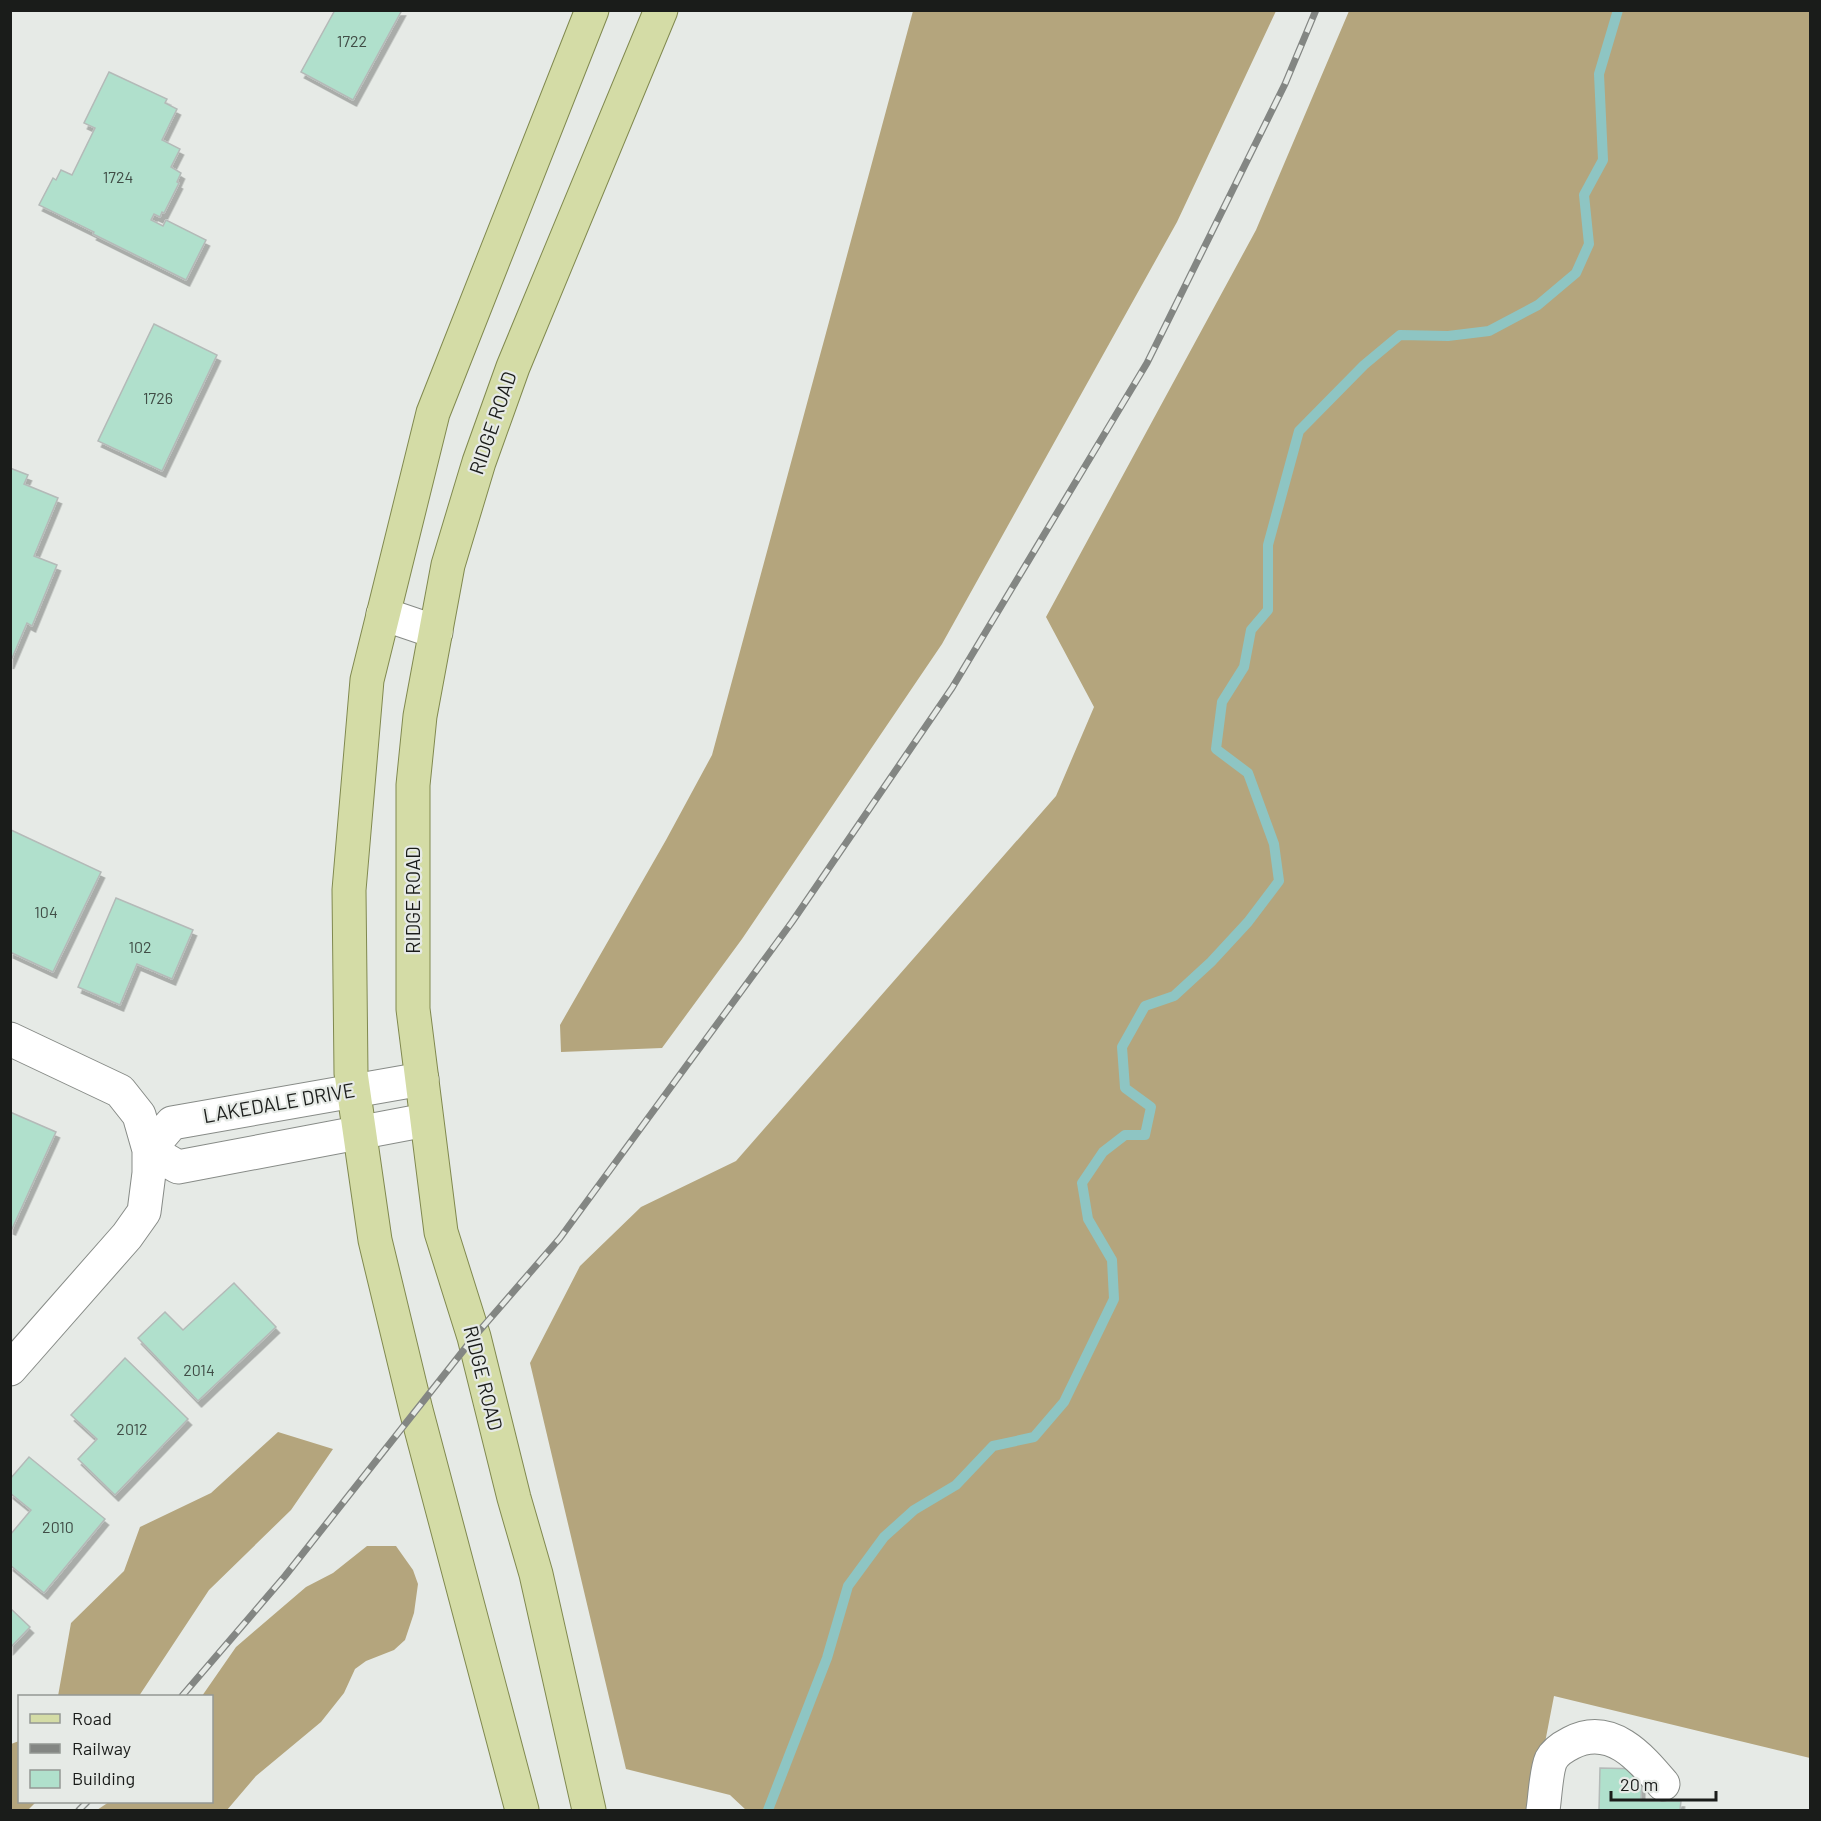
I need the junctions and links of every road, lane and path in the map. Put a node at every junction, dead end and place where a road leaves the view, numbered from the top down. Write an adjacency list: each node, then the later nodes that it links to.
1 (592, 10): 3 (main road)
2 (661, 10): 4 (main road, RIDGE ROAD)
3 (384, 614): 4 (street); 7 (main road)
4 (436, 632): 6 (main road, RIDGE ROAD)
5 (10, 1039): 10 (street)
6 (422, 1079): 7 (street, LAKEDALE DRIVE); 8 (main road, RIDGE ROAD)
7 (353, 1090): 9 (main road); 10 (street, LAKEDALE DRIVE)
8 (426, 1120): 9 (street); 14 (main road, RIDGE ROAD)
9 (359, 1133): 10 (street); 13 (main road)
10 (149, 1150): 11 (street)
11 (10, 1369)
12 (1663, 1784): 15 (street)
13 (522, 1810)
14 (589, 1810)
15 (1543, 1810)

